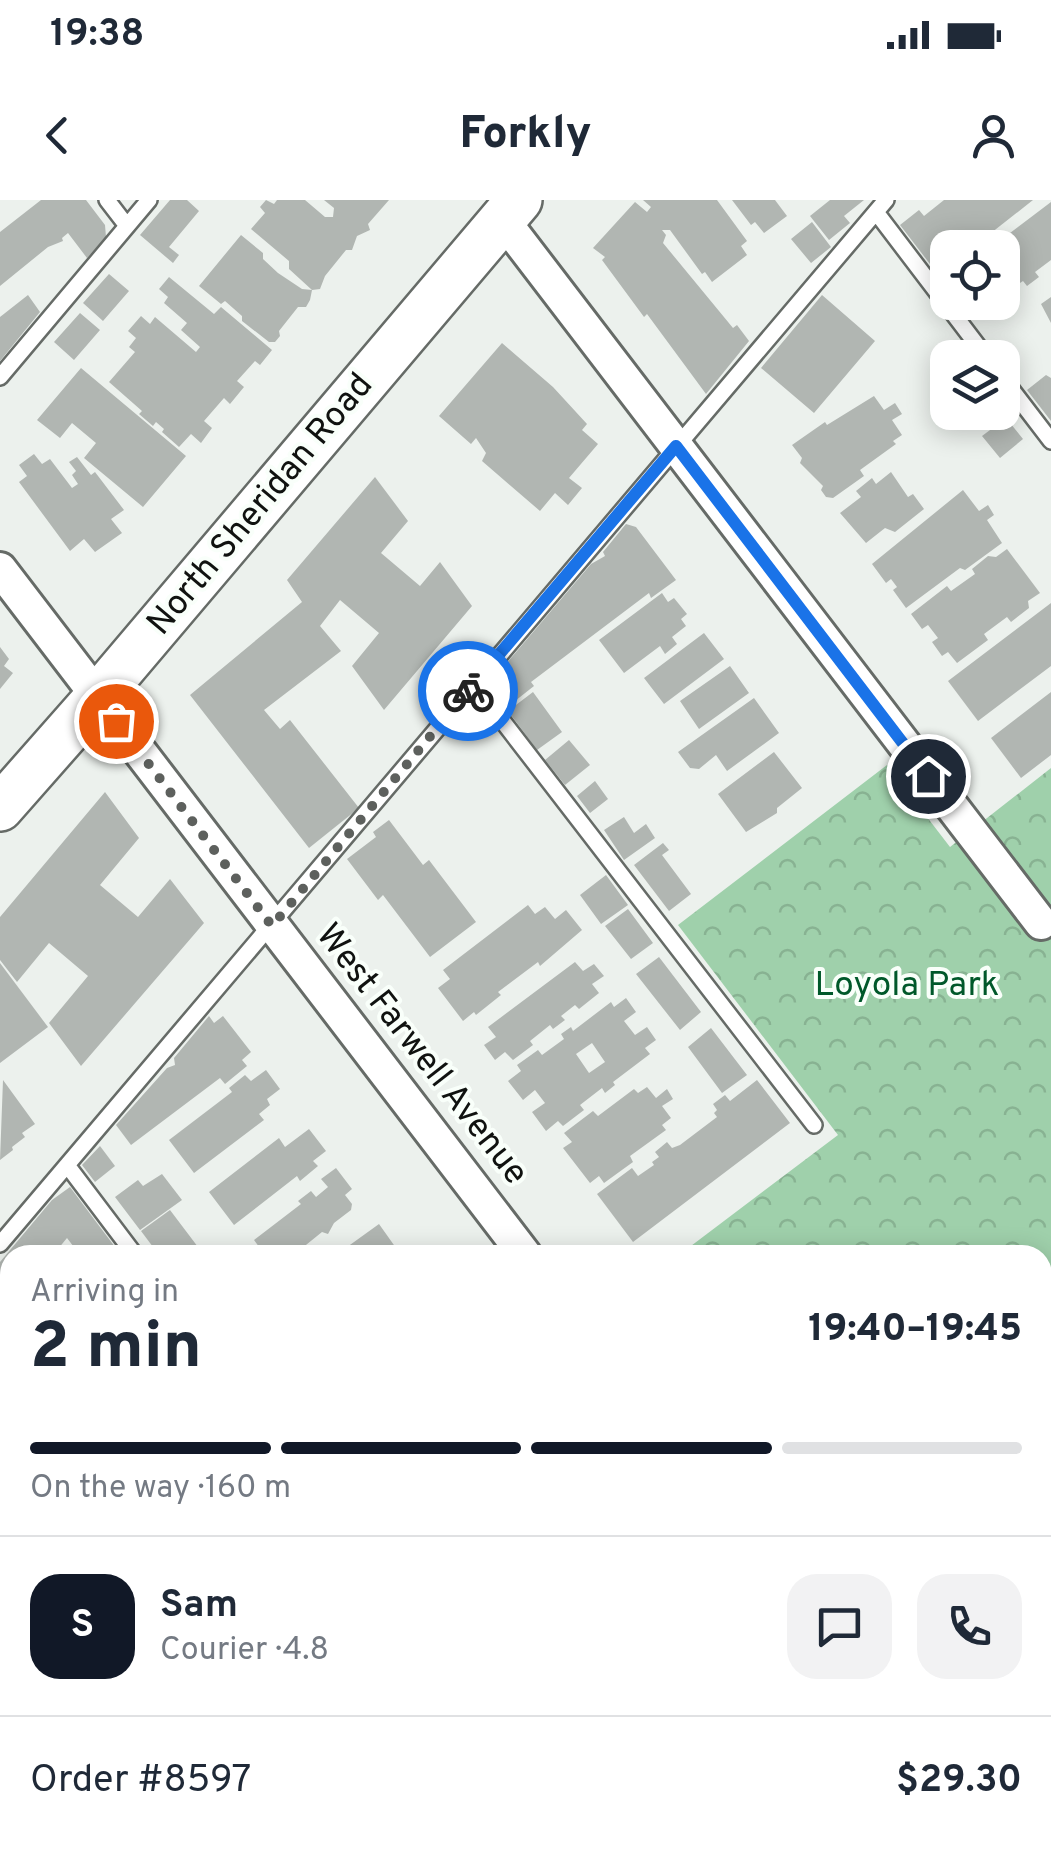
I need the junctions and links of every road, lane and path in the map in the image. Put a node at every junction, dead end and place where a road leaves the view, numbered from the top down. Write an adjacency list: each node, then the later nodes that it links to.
1 (107, 200): 5 (lane)
2 (149, 200): 5 (lane)
3 (881, 206): 6 (lane); 10 (lane)
4 (503, 207): 10 (street); 13 (main road, North Sheridan Road)
5 (127, 226): 7 (lane)
6 (975, 340)
7 (0, 377)
8 (1020, 401): 9 (lane)
9 (1051, 441)
10 (676, 446): 12 (lane); 15 (street)
11 (0, 569): 13 (street, West Farwell Avenue)
12 (474, 684): 16 (lane); 17 (lane)
13 (97, 698): 14 (main road, North Sheridan Road); 16 (street, West Farwell Avenue)
14 (0, 808)
15 (1041, 924)
16 (272, 926): 18 (lane); 21 (street, West Farwell Avenue)
17 (814, 1126)
18 (66, 1165): 19 (lane); 20 (lane)
19 (0, 1244)
20 (127, 1245)
21 (517, 1245)

